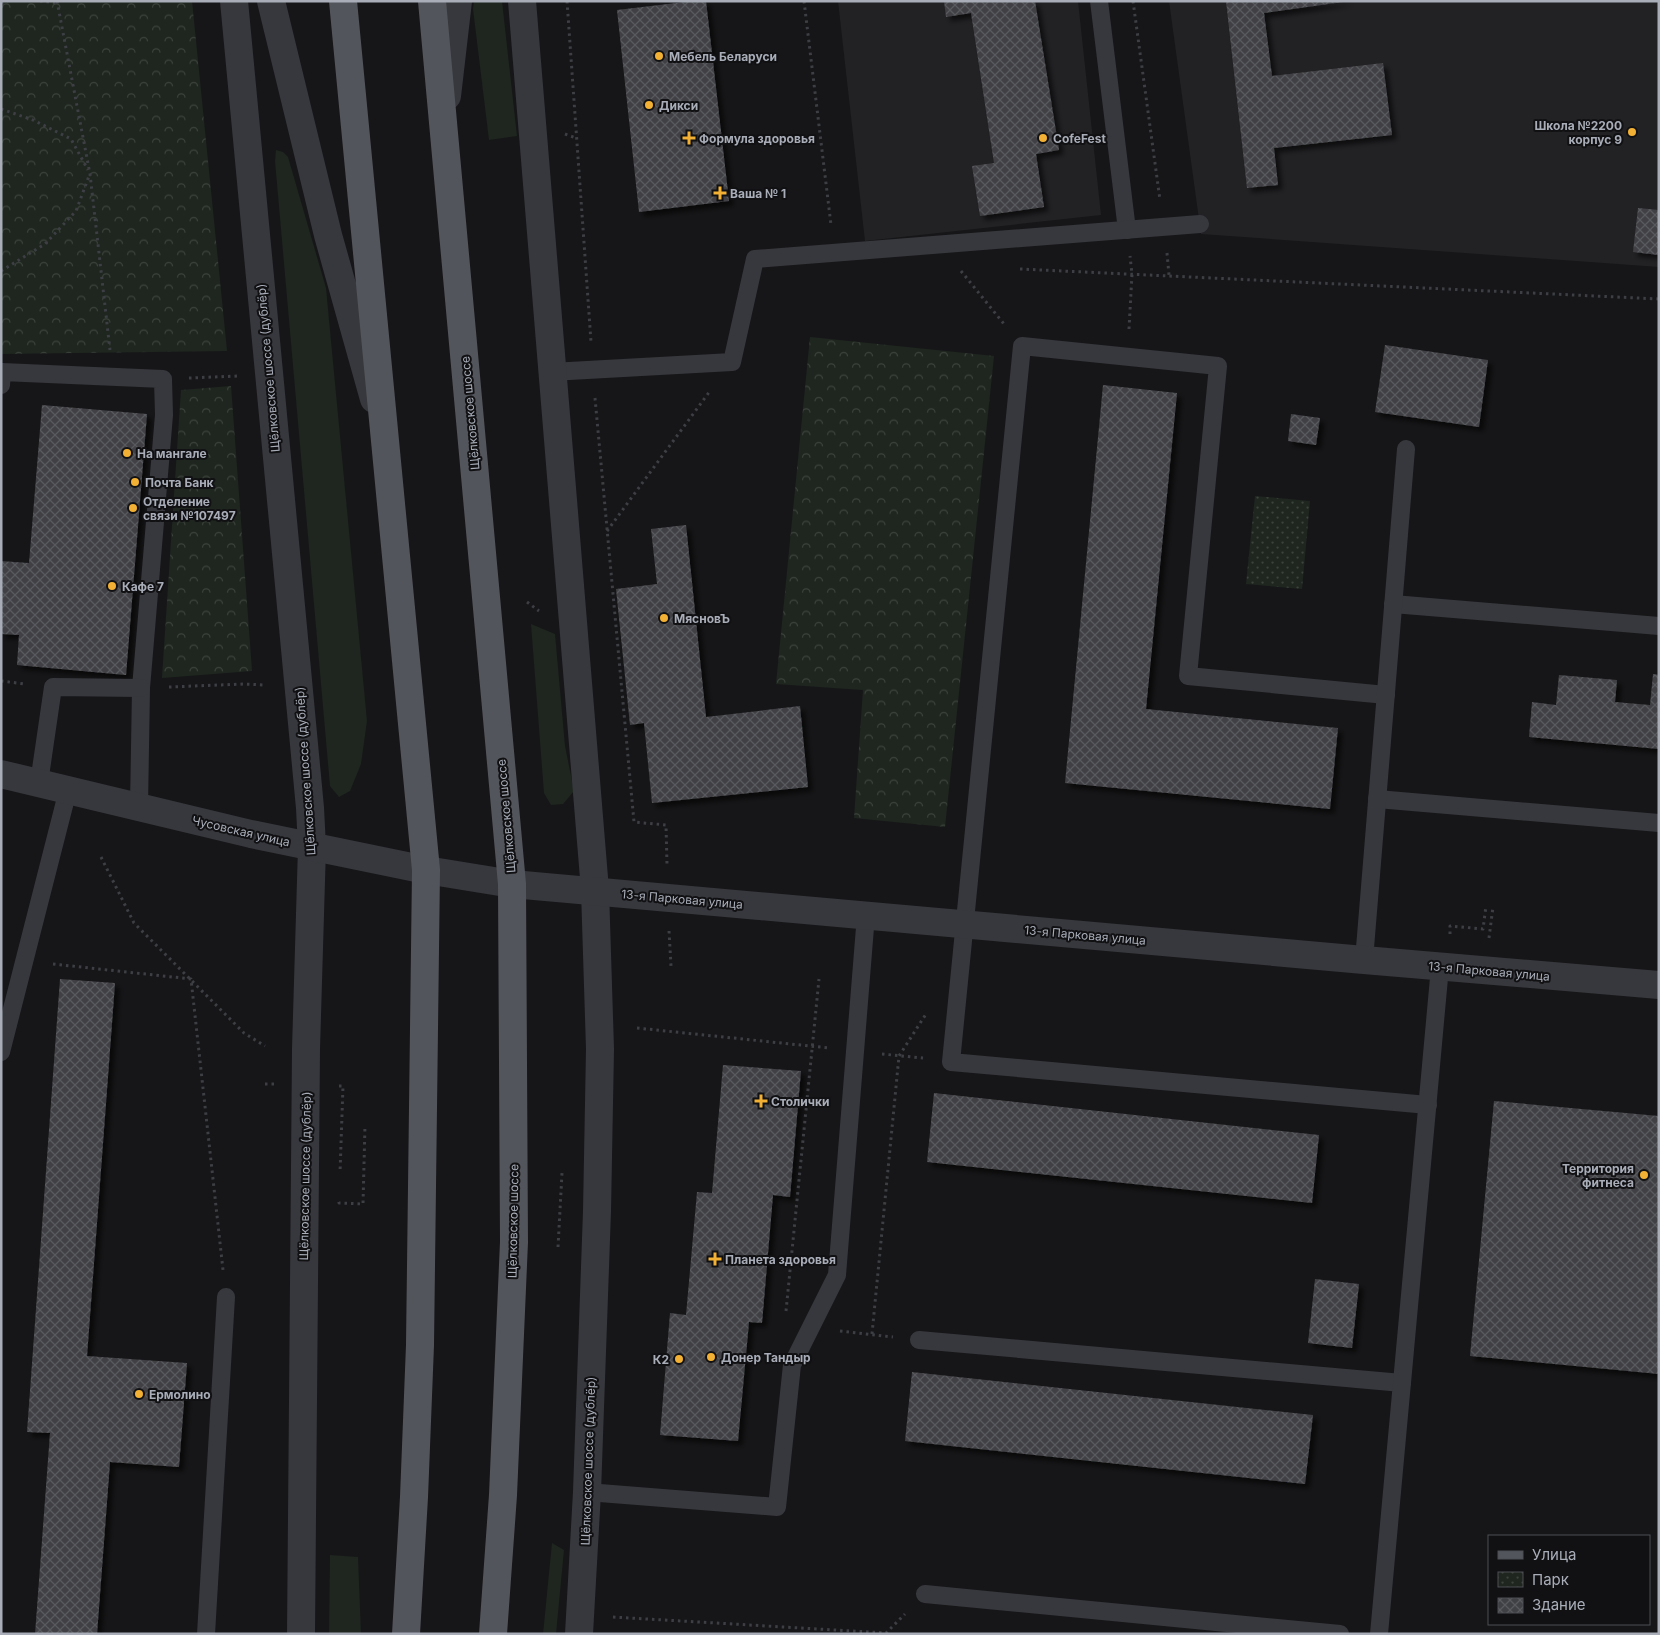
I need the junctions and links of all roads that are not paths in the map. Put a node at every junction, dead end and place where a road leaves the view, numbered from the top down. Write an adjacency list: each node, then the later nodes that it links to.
1 (234, 1): 25 (street, Щёлковское шоссе (дублёр))
2 (271, 1): 13 (street)
3 (343, 1): 13 (main road)
4 (432, 1): 8 (main road, Щёлковское шоссе)
5 (458, 1): 8 (street)
6 (522, 1): 11 (street, Щёлковское шоссе (дублёр))
7 (1099, 1): 10 (lane)
8 (443, 128): 27 (main road, Щёлковское шоссе)
9 (1200, 224): 10 (lane)
10 (1127, 230): 11 (lane)
11 (551, 372): 28 (street, Щёлковское шоссе (дублёр))
12 (1, 384): 17 (lane)
13 (385, 436): 26 (main road)
14 (1406, 449): 15 (lane)
15 (1393, 604): 16 (lane); 18 (lane)
16 (1659, 626)
17 (140, 688): 20 (lane); 23 (lane)
18 (1386, 696): 22 (lane); 30 (lane)
19 (1, 774): 20 (street, Чусовская улица)
20 (39, 783): 21 (street, Чусовская улица)
21 (68, 790): 23 (street, Чусовская улица); 34 (lane)
22 (1377, 799): 24 (lane); 31 (lane)
23 (139, 807): 25 (street, Чусовская улица)
24 (1659, 823)
25 (312, 847): 26 (street, Чусовская улица); 42 (street, Щёлковское шоссе (дублёр))
26 (426, 870): 27 (street, Чусовская улица); 43 (main road)
27 (512, 884): 28 (street, 13-я Парковая улица); 44 (main road, Щёлковское шоссе)
28 (595, 890): 29 (street, 13-я Парковая улица); 39 (street, Щёлковское шоссе (дублёр))
29 (866, 915): 30 (street, 13-я Парковая улица); 39 (lane)
30 (965, 924): 31 (street, 13-я Парковая улица); 35 (lane)
31 (1364, 960): 32 (street, 13-я Парковая улица)
32 (1440, 967): 33 (street, 13-я Парковая улица); 35 (lane)
33 (1659, 985)
34 (1, 1052)
35 (1428, 1106): 38 (lane)
36 (226, 1297): 41 (lane)
37 (919, 1340): 38 (lane)
38 (1402, 1383): 47 (lane)
39 (587, 1492): 45 (street, Щёлковское шоссе (дублёр))
40 (925, 1594): 46 (lane)
41 (206, 1634)
42 (301, 1634)
43 (406, 1634)
44 (493, 1634)
45 (579, 1634)
46 (1340, 1634)
47 (1379, 1634)

